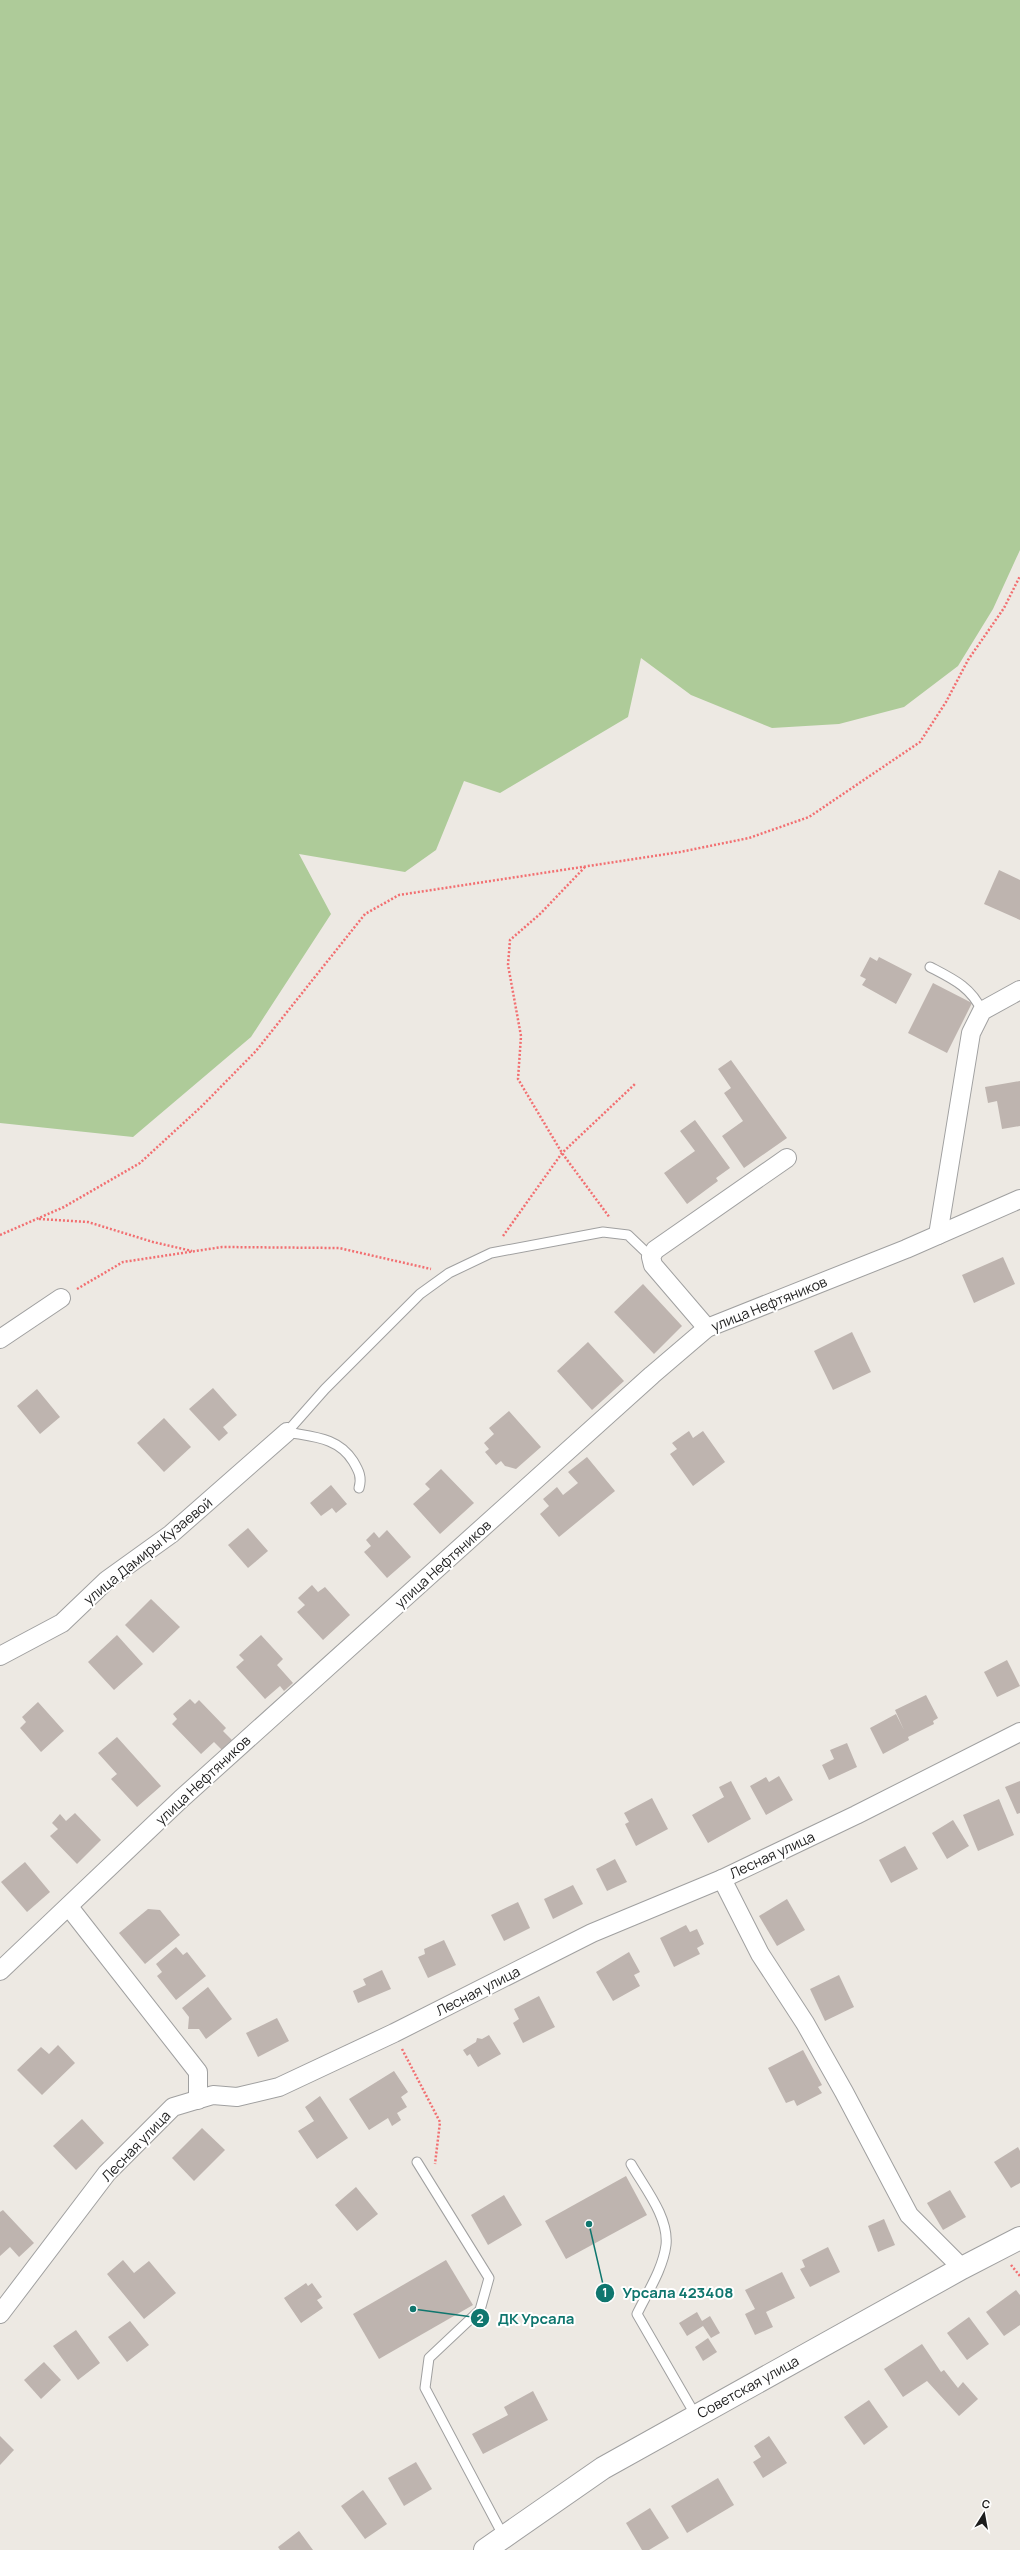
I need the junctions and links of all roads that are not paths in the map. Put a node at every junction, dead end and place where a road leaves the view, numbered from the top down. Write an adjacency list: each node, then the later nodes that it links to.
1 (930, 967): 3 (lane)
2 (1020, 990): 3 (street)
3 (982, 1011): 6 (street)
4 (787, 1158): 7 (street)
5 (1020, 1199): 6 (street, улица Нефтяников)
6 (938, 1235): 9 (street, улица Нефтяников)
7 (651, 1257): 9 (street); 11 (lane)
8 (61, 1298): 10 (street)
9 (707, 1328): 16 (street, улица Нефтяников)
10 (0, 1340)
11 (287, 1432): 12 (lane); 13 (street, улица Дамиры Кузаевой)
12 (359, 1488)
13 (0, 1656)
14 (1020, 1732): 15 (street, Лесная улица)
15 (722, 1879): 18 (street, Лесная улица); 22 (street)
16 (69, 1907): 17 (street, улица Нефтяников); 18 (street)
17 (0, 1971)
18 (198, 2100): 23 (street, Лесная улица)
19 (417, 2162): 25 (lane)
20 (631, 2164): 24 (lane)
21 (1020, 2238): 22 (street, Советская улица)
22 (962, 2268): 24 (street, Советская улица)
23 (0, 2314)
24 (696, 2417): 25 (street, Советская улица)
25 (504, 2537): 26 (street, Советская улица)
26 (485, 2550)

